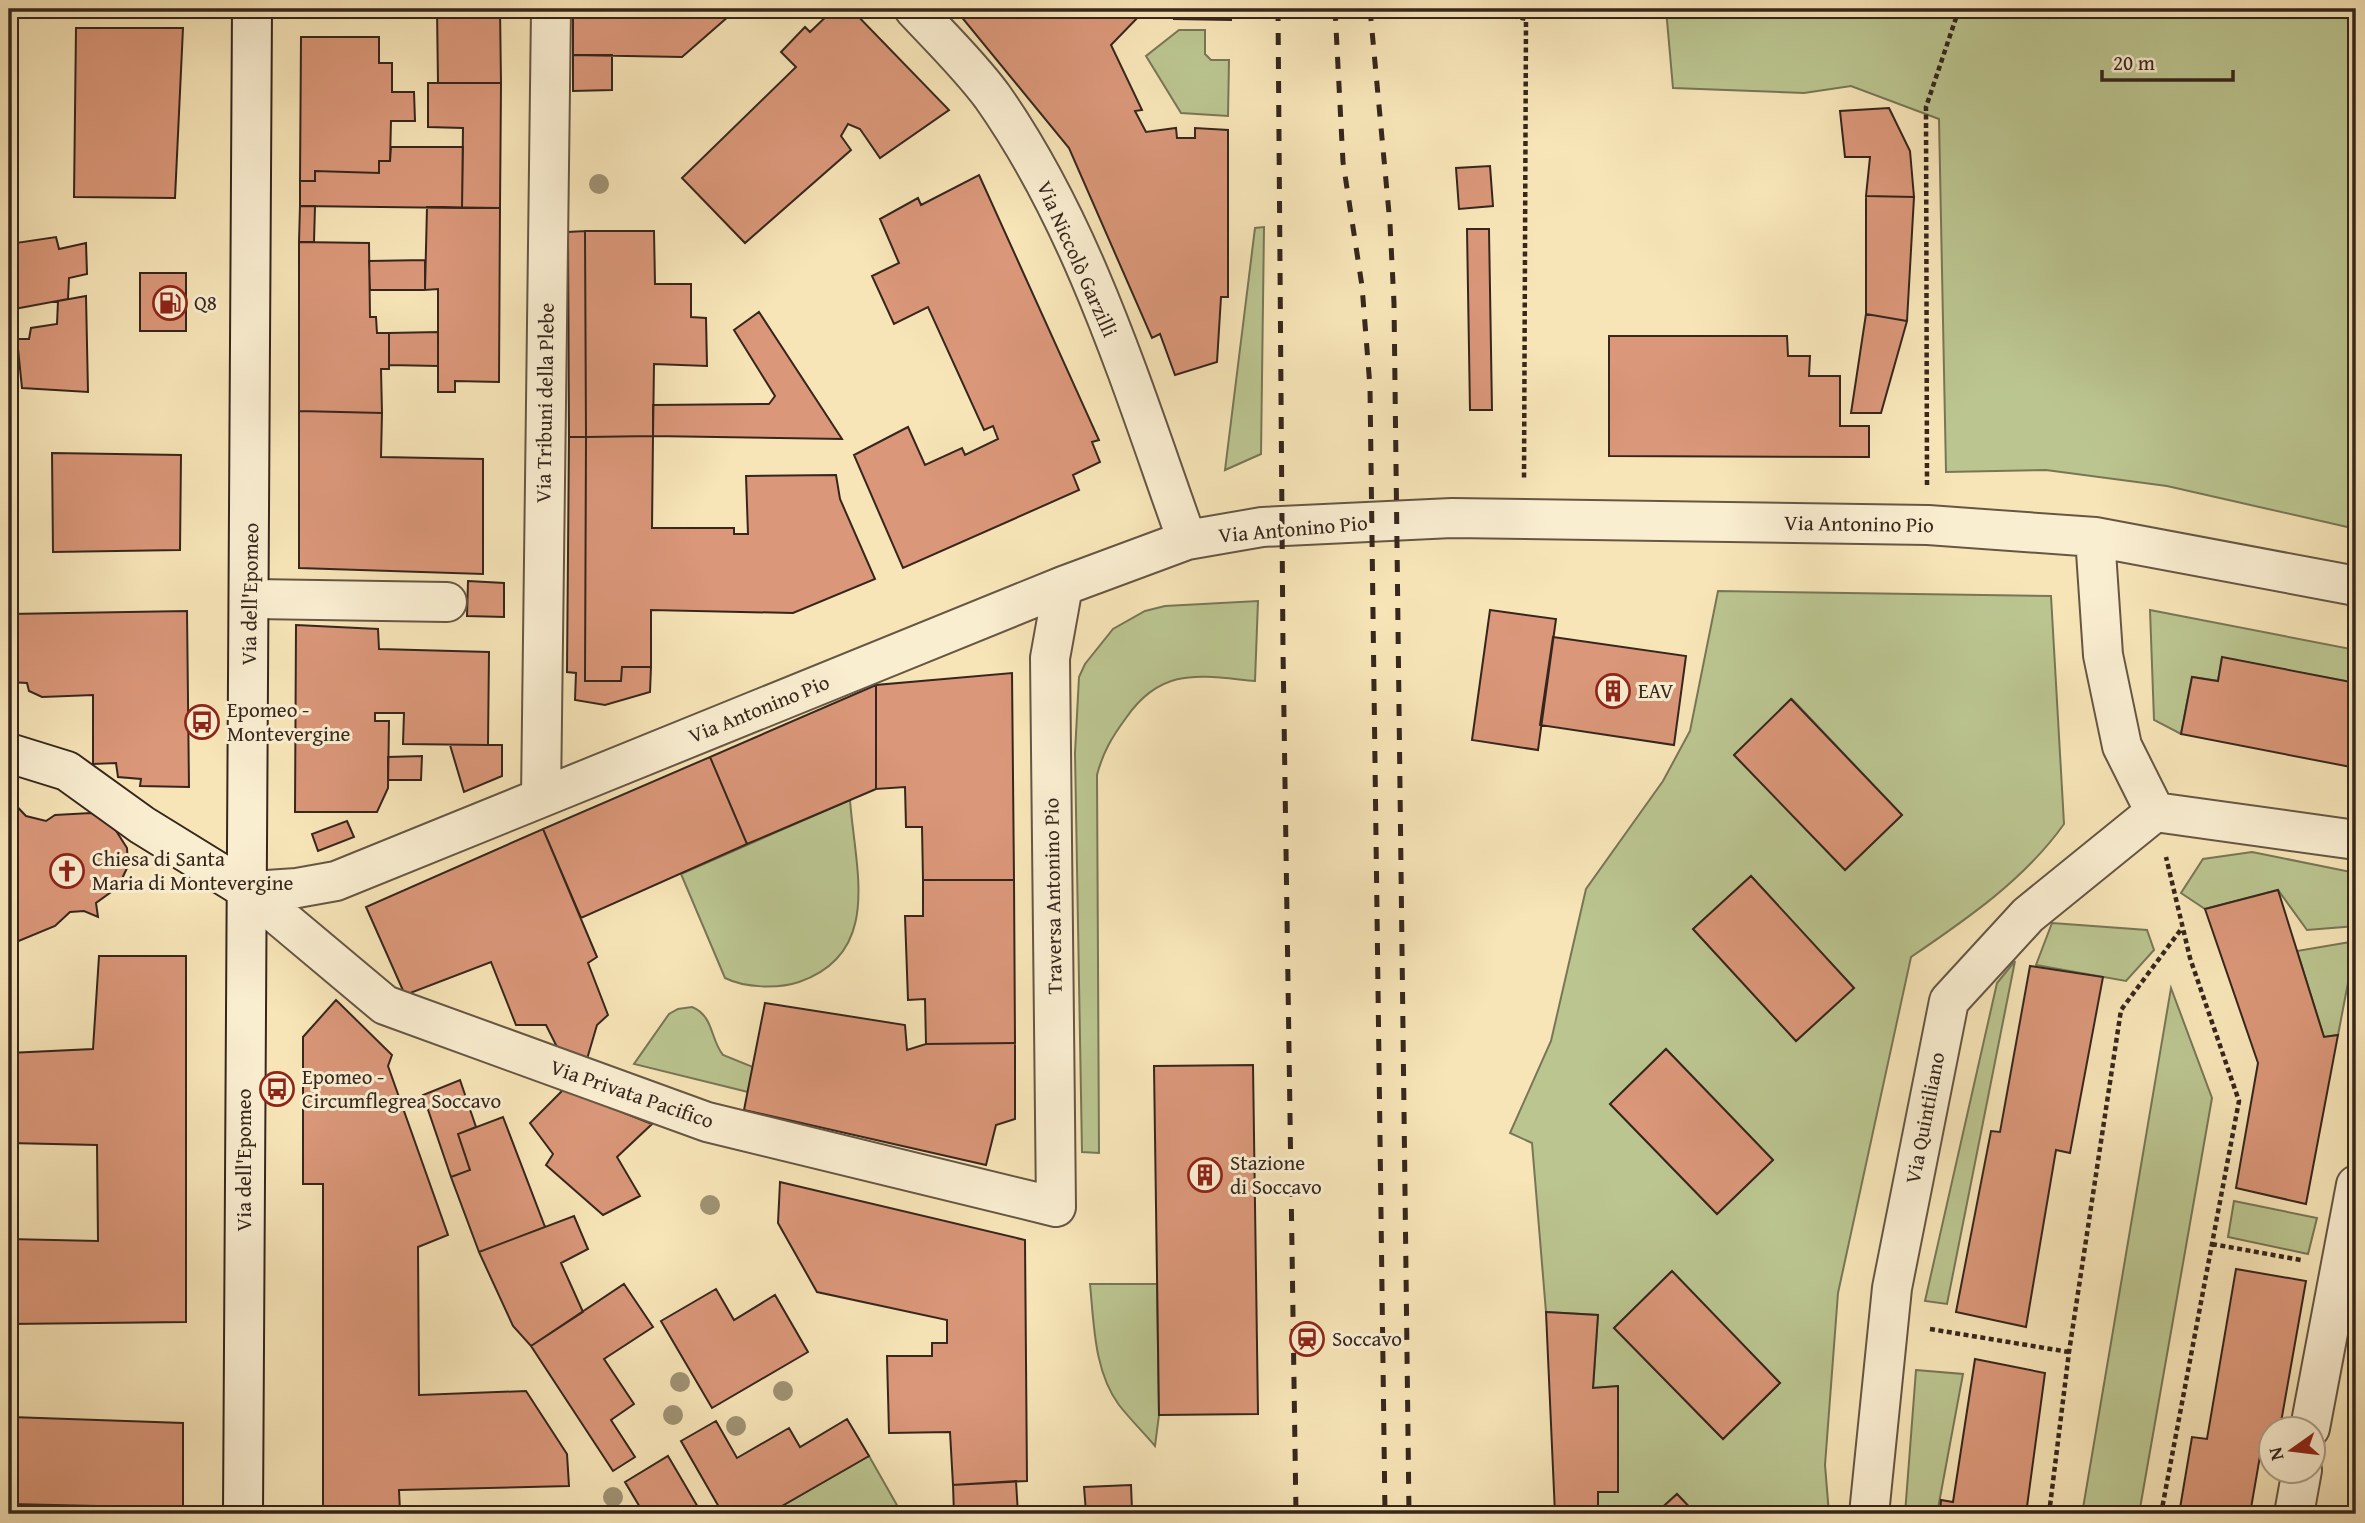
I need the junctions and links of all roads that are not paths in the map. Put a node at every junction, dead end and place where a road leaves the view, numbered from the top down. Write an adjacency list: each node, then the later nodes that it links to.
1 (252, 9): 8 (street, Via dell'Epomeo)
2 (551, 9): 11 (street, Via Tribuni della Plebe)
3 (914, 9): 5 (street, Via Niccolò Garzilli)
4 (2095, 537): 5 (street, Via Antonino Pio); 7 (street, Via Antonino Pio); 12 (street)
5 (1187, 540): 6 (street, Via Antonino Pio)
6 (1063, 586): 11 (street, Via Antonino Pio); 16 (street, Traversa Antonino Pio)
7 (2356, 586)
8 (251, 599): 9 (street); 14 (street, Via dell'Epomeo)
9 (447, 603)
10 (9, 753): 14 (street, Via Privata Pacifico)
11 (541, 797): 14 (street, Via Antonino Pio)
12 (2155, 812): 13 (street); 20 (street, Via Quintiliano)
13 (2356, 840)
14 (249, 891): 16 (street, Via Privata Pacifico); 19 (street, Via dell'Epomeo)
15 (2356, 1185): 17 (street)
16 (1056, 1207)
17 (2313, 1414)
18 (2300, 1484): 21 (street)
19 (243, 1514)
20 (1869, 1514)
21 (2294, 1514)

